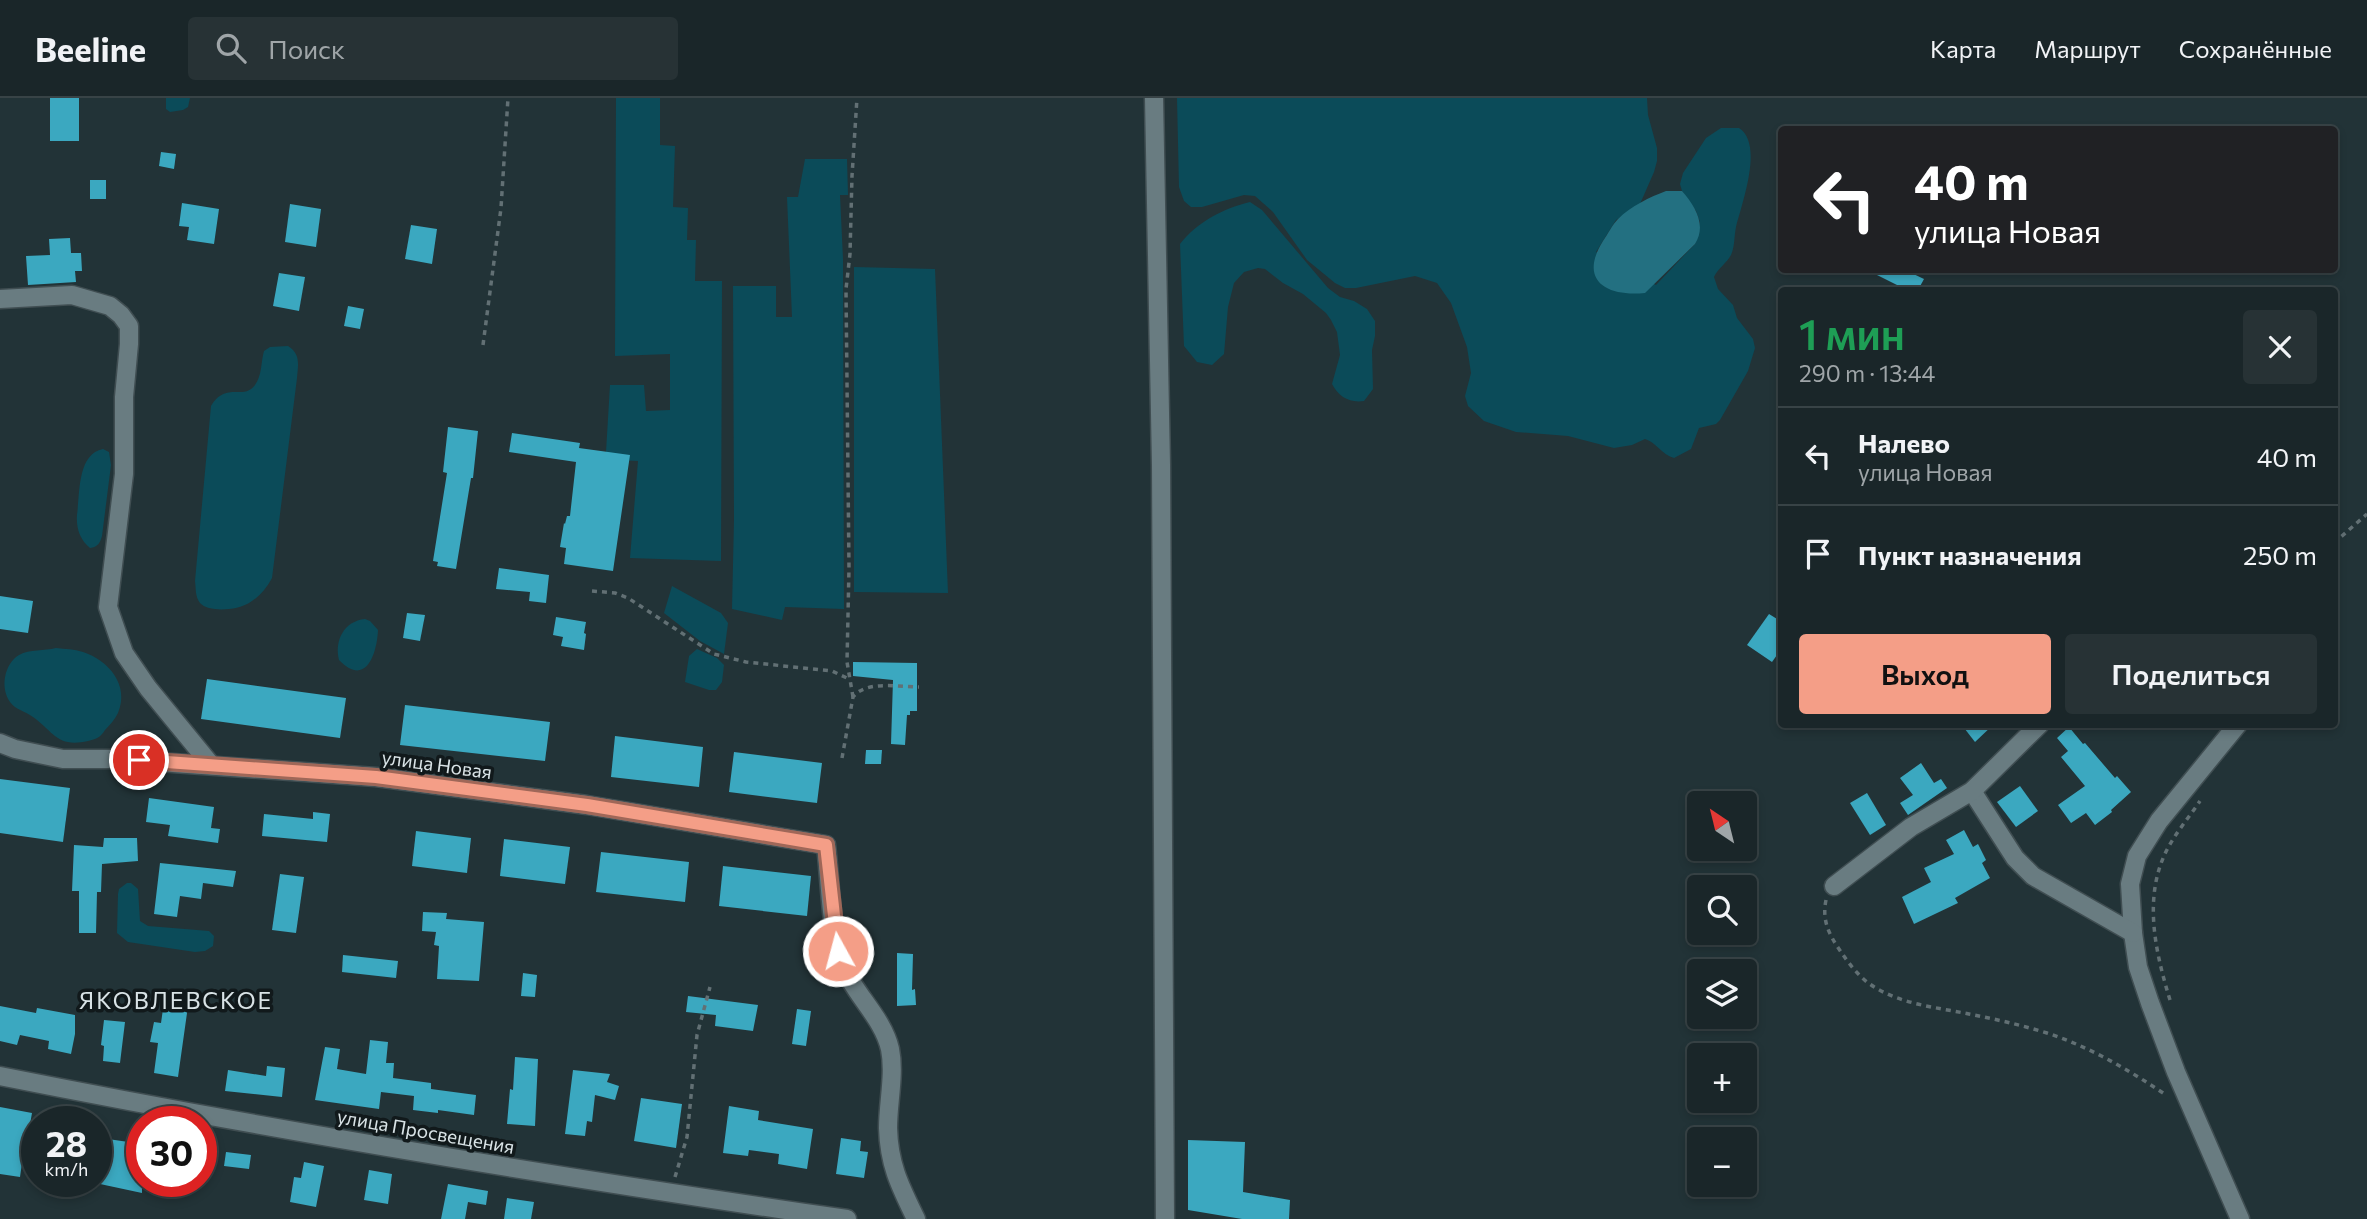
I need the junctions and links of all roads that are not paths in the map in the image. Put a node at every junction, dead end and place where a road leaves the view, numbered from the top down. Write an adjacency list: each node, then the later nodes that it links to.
1 (1154, 98): 13 (street)
2 (0, 299): 6 (street)
3 (2036, 728): 7 (street)
4 (2235, 728): 9 (street)
5 (0, 743): 6 (street, улица Новая)
6 (211, 765): 12 (street, улица Новая)
7 (1972, 791): 8 (street); 9 (street)
8 (1834, 886)
9 (2133, 933): 14 (street)
10 (0, 1076): 11 (street, улица Просвещения)
11 (847, 1219)
12 (916, 1219)
13 (1165, 1219)
14 (2240, 1219)

